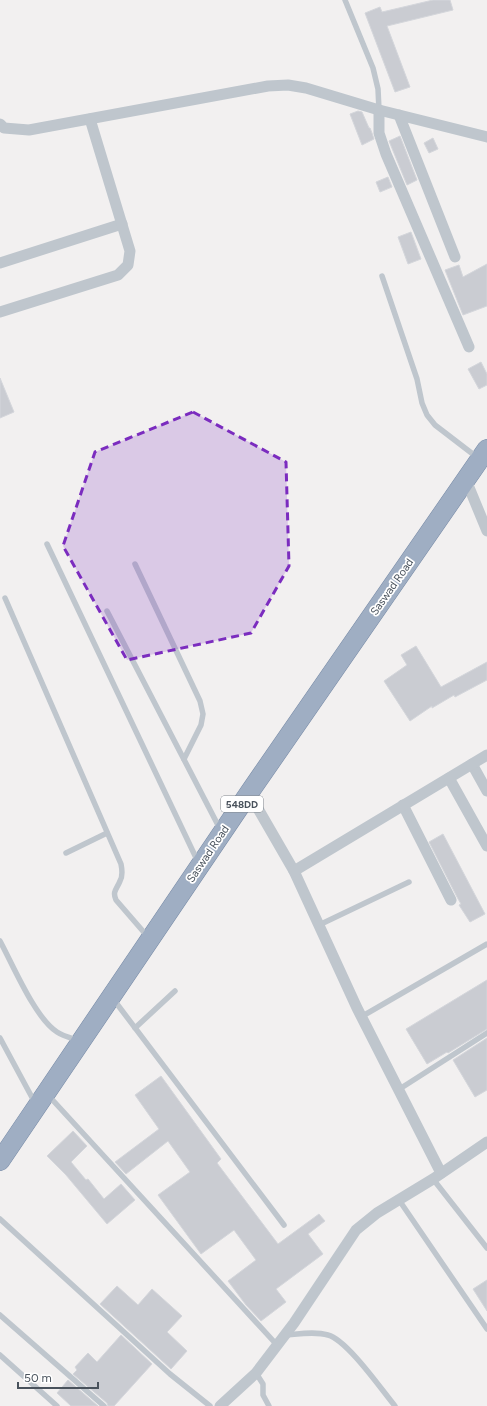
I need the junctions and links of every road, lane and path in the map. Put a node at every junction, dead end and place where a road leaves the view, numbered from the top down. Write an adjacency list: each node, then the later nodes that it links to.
1 (345, 0): 2 (lane)
2 (379, 110): 3 (street); 4 (street); 12 (street)
3 (399, 115): 6 (street); 8 (street)
4 (90, 119): 5 (street); 7 (street)
5 (0, 124)
6 (487, 137)
7 (122, 224): 9 (street); 11 (street)
8 (455, 257)
9 (0, 263)
10 (382, 276): 13 (lane)
11 (0, 312)
12 (469, 347)
13 (483, 454): 14 (highway, Saswad Road / 548DD)
14 (466, 480): 15 (street); 25 (highway, Saswad Road / 548DD)
15 (487, 531)
16 (47, 544): 31 (lane)
17 (135, 564): 21 (lane)
18 (5, 598): 27 (lane)
19 (107, 611): 21 (lane)
20 (487, 755): 22 (street)
21 (184, 759): 28 (lane)
22 (472, 764): 23 (street); 24 (street)
23 (449, 778): 26 (street); 29 (street)
24 (487, 792)
25 (249, 793): 28 (highway, Saswad Road / 548DD); 32 (street)
26 (403, 806): 32 (street); 34 (street)
27 (107, 833): 30 (lane); 36 (lane)
28 (222, 833): 31 (highway, Saswad Road / 548DD)
29 (487, 846)
30 (66, 853)
31 (200, 866): 36 (highway, Saswad Road / 548DD)
32 (294, 871): 35 (street)
33 (409, 882): 35 (lane)
34 (451, 900)
35 (319, 925): 41 (street)
36 (150, 940): 40 (highway, Saswad Road / 548DD)
37 (0, 941): 45 (lane)
38 (487, 944): 41 (lane)
39 (175, 991): 42 (lane)
40 (111, 996): 42 (lane); 45 (highway, Saswad Road / 548DD)
41 (361, 1017): 46 (street)
42 (135, 1028): 53 (lane)
43 (487, 1033): 46 (lane)
44 (0, 1038): 47 (lane)
45 (81, 1042): 47 (highway, Saswad Road / 548DD)
46 (397, 1090): 50 (street)
47 (42, 1100): 49 (highway, Saswad Road / 548DD); 58 (lane)
48 (487, 1142): 50 (street)
49 (0, 1161)
50 (437, 1176): 51 (street); 54 (lane)
51 (399, 1200): 56 (lane); 57 (street)
52 (0, 1219): 63 (lane)
53 (284, 1225)
54 (487, 1248)
55 (0, 1315): 62 (lane)
56 (487, 1329)
57 (284, 1336): 58 (street); 66 (lane)
58 (277, 1345): 60 (street)
59 (0, 1355): 61 (lane)
60 (256, 1373): 64 (street); 65 (lane)
61 (57, 1406)
62 (104, 1406)
63 (210, 1406)
64 (220, 1406)
65 (269, 1406)
66 (395, 1406)

